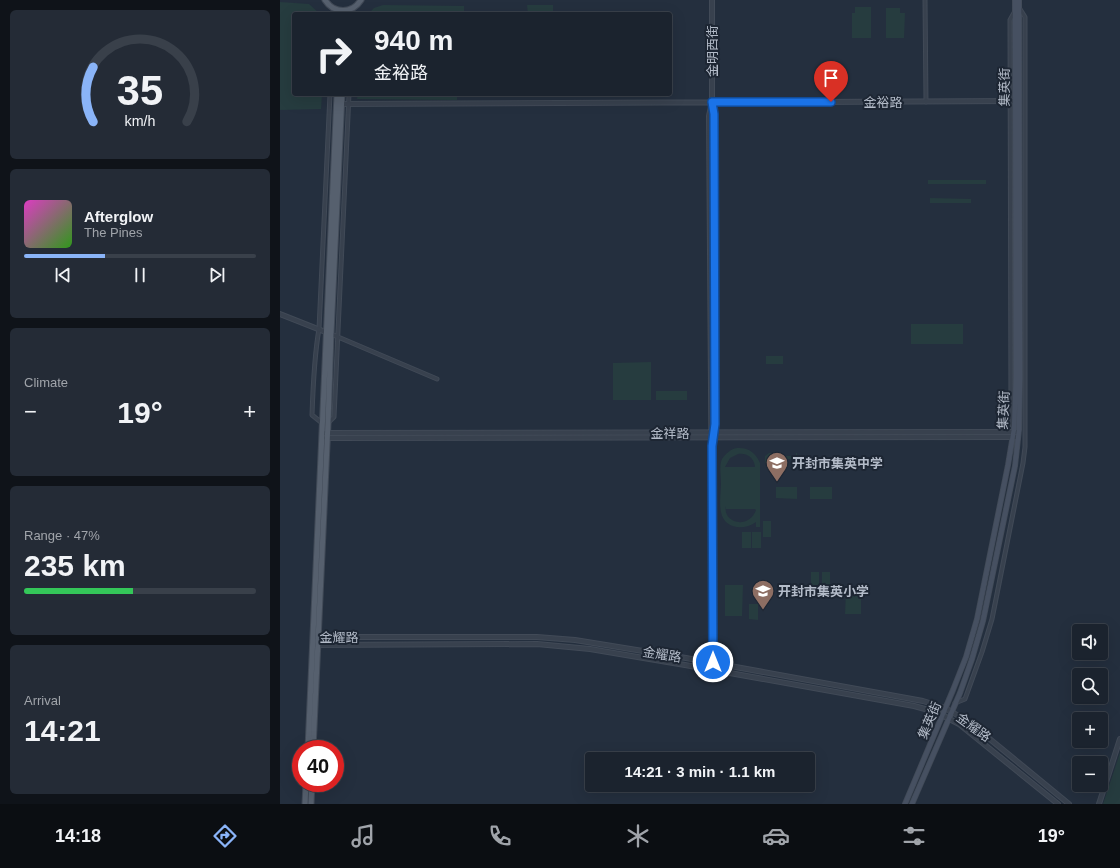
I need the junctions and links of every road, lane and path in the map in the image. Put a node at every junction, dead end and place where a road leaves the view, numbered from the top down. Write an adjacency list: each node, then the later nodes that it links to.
1 (712, 0): 14 (street, 金明西街)
2 (925, 0): 15 (street)
3 (1015, 0): 7 (main road, 集英街)
4 (1019, 0): 7 (main road, 集英街)
5 (326, 1): 6 (main road); 8 (main road)
6 (360, 2): 9 (main road)
7 (1017, 9): 16 (street); 17 (main road, 集英街); 27 (main road, 集英街); 32 (street)
8 (333, 12)
9 (352, 12)
10 (330, 96): 21 (street)
11 (337, 96): 22 (main road)
12 (342, 96): 18 (main road)
13 (349, 96): 19 (street)
14 (712, 102): 15 (street, 金裕路); 19 (street, 金裕路); 26 (street, 金明西街)
15 (926, 102): 16 (street, 金裕路)
16 (1010, 102): 17 (street, 金裕路); 27 (street)
17 (1016, 102): 27 (main road, 集英街)
18 (342, 104): 19 (street, 金裕路); 22 (main road)
19 (349, 104): 23 (street)
20 (280, 314): 21 (street)
21 (319, 329): 22 (street); 25 (street)
22 (328, 333): 23 (street); 25 (main road)
23 (338, 337): 24 (street); 25 (street)
24 (437, 379)
25 (325, 423): 28 (main road)
26 (713, 435): 27 (street, 金祥路); 28 (street, 金祥路); 31 (street, 金明西街)
27 (1016, 435): 32 (main road, 集英街); 33 (main road, 集英街)
28 (324, 436): 29 (main road)
29 (316, 637): 30 (main road); 31 (street, 金耀路)
30 (315, 645): 35 (street, 金耀路); 38 (main road); 39 (main road)
31 (713, 662): 33 (street, 金耀路)
32 (955, 703): 34 (main road, 集英街)
33 (946, 708): 34 (street, 金耀路); 35 (main road, 集英街)
34 (952, 711): 36 (main road, 集英街); 47 (street, 金耀路)
35 (943, 715): 36 (street, 金耀路); 44 (main road, 集英街)
36 (949, 718): 45 (main road, 集英街); 46 (street, 金耀路)
37 (1120, 739): 48 (street)
38 (309, 740)
39 (314, 740)
40 (306, 792): 42 (main road)
41 (312, 792): 43 (main road)
42 (305, 804)
43 (311, 804)
44 (905, 804)
45 (912, 804)
46 (1058, 804)
47 (1069, 804)
48 (1099, 804)

